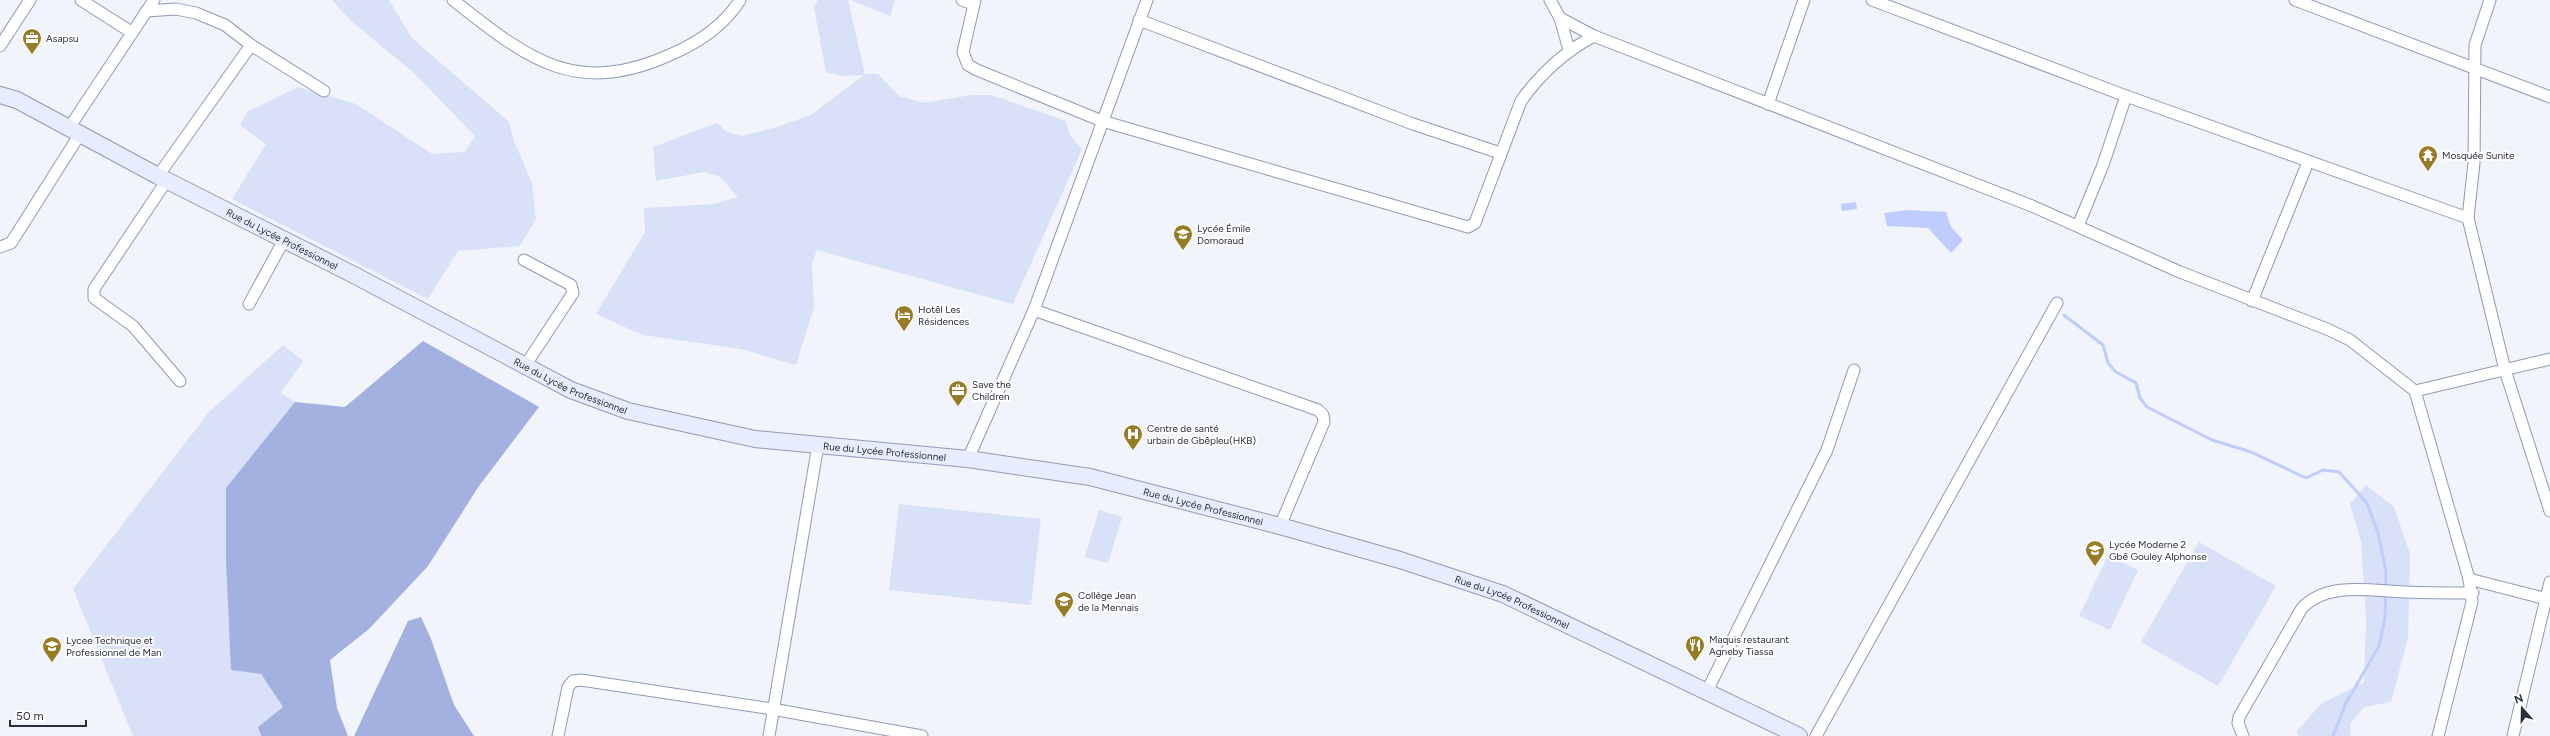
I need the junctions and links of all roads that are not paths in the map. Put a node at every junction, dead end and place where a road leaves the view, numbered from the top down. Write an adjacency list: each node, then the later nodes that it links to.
1 (30, 0): 20 (street)
2 (81, 0): 17 (street)
3 (154, 0): 14 (street)
4 (453, 0): 5 (street)
5 (740, 0)
6 (962, 0): 13 (street)
7 (1147, 0): 16 (street)
8 (1550, 0): 15 (street)
9 (1804, 0): 27 (street)
10 (1872, 0): 25 (street)
11 (2294, 0): 22 (street)
12 (2490, 0): 22 (street)
13 (974, 2): 28 (street)
14 (146, 11): 17 (street); 19 (street)
15 (1560, 18): 18 (street); 21 (street)
16 (1139, 20): 28 (street); 30 (street)
17 (132, 32): 29 (street)
18 (1594, 36): 21 (street); 27 (street)
19 (251, 45): 23 (street); 32 (street)
20 (0, 46)
21 (1569, 50): 30 (street)
22 (2474, 68): 26 (street); 33 (street)
23 (324, 91)
24 (0, 95): 29 (main road, Rue du Lycée Professionnel)
25 (2126, 96): 31 (street); 34 (street)
26 (2550, 97)
27 (1768, 104): 34 (street)
28 (1102, 121): 30 (street); 41 (street)
29 (75, 131): 32 (main road, Rue du Lycée Professionnel); 36 (street)
30 (1500, 153)
31 (2308, 162): 33 (street); 38 (street)
32 (163, 178): 35 (main road, Rue du Lycée Professionnel); 46 (street)
33 (2468, 218): 45 (street)
34 (2078, 226): 38 (street)
35 (284, 240): 40 (street); 43 (main road, Rue du Lycée Professionnel)
36 (0, 247)
37 (524, 260): 43 (street)
38 (2252, 301): 47 (street)
39 (2057, 303): 62 (street)
40 (249, 304)
41 (1034, 310): 49 (street); 51 (street)
42 (2550, 359): 45 (street)
43 (525, 366): 48 (main road, Rue du Lycée Professionnel)
44 (1854, 370): 56 (street)
45 (2505, 370): 47 (street); 50 (street)
46 (180, 381)
47 (2415, 391): 52 (street)
48 (818, 445): 49 (main road, Rue du Lycée Professionnel); 57 (street)
49 (968, 459): 51 (main road, Rue du Lycée Professionnel)
50 (2550, 511)
51 (1280, 526): 56 (main road, Rue du Lycée Professionnel)
52 (2469, 579): 54 (street); 55 (street)
53 (2550, 582): 55 (street)
54 (2473, 593): 63 (street); 64 (street)
55 (2547, 599): 65 (street)
56 (1708, 690): 61 (main road, Rue du Lycée Professionnel)
57 (772, 709): 58 (street); 59 (street); 60 (street)
58 (558, 736)
59 (769, 736)
60 (922, 736)
61 (1799, 736)
62 (1816, 736)
63 (2243, 736)
64 (2438, 736)
65 (2513, 736)

